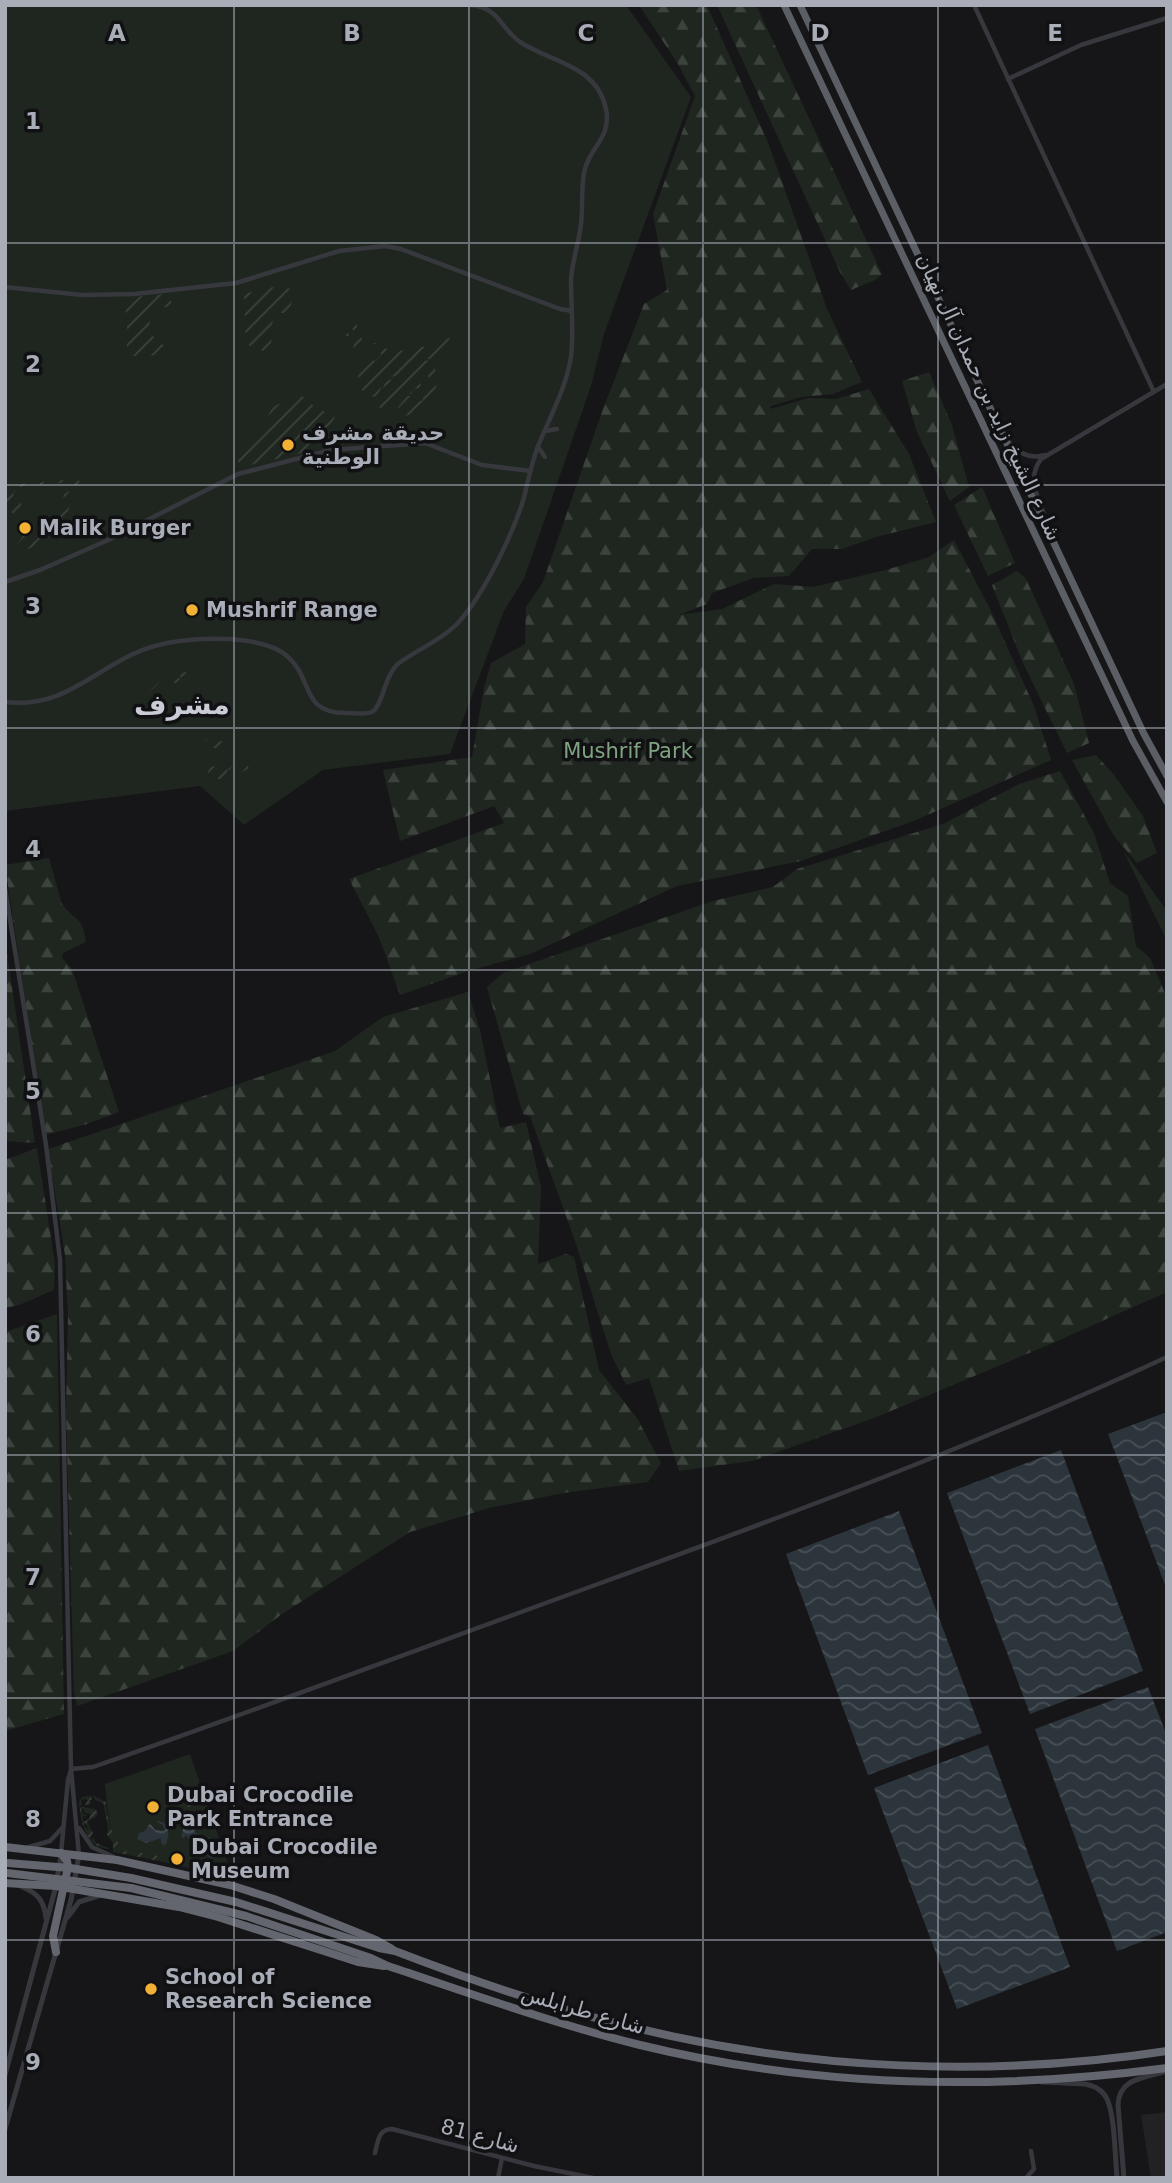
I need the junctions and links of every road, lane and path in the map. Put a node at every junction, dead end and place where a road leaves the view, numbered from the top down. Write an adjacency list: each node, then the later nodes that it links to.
1 (471, 5): 8 (street)
2 (784, 5): 22 (highway, شارع الشيخ زايد بن حمدان آل نهيان)
3 (800, 5): 13 (highway, شارع الشيخ زايد بن حمدان آل نهيان)
4 (974, 5): 6 (street)
5 (1167, 18): 6 (street)
6 (1008, 79): 10 (street)
7 (5, 287): 8 (street)
8 (572, 311): 12 (street)
9 (1167, 384): 10 (street)
10 (1154, 392): 15 (street)
11 (557, 429): 12 (street)
12 (544, 432): 14 (street)
13 (1004, 437): 15 (street); 18 (highway, شارع الشيخ زايد بن حمدان آل نهيان)
14 (538, 447): 16 (street); 17 (street)
15 (1046, 455): 18 (street)
16 (545, 457)
17 (531, 471): 19 (street); 20 (street)
18 (1047, 528): 21 (highway, شارع الشيخ زايد بن حمدان آل نهيان)
19 (5, 582)
20 (5, 702)
21 (1167, 776)
22 (1167, 802)
23 (5, 888): 25 (street)
24 (1167, 1357): 25 (street)
25 (71, 1769): 26 (street); 27 (street)
26 (65, 1820): 29 (street); 30 (street)
27 (77, 1822): 31 (street); 32 (street)
28 (5, 1847): 29 (highway)
29 (24, 1848): 30 (highway)
30 (61, 1853): 31 (highway); 36 (highway)
31 (79, 1855): 32 (highway); 37 (street)
32 (117, 1860): 41 (highway)
33 (7, 1863): 41 (highway, شارع طرابلس, bridge)
34 (6, 1873): 43 (highway, شارع طرابلس, bridge)
35 (10, 1883): 36 (highway); 39 (street)
36 (60, 1887): 37 (highway); 39 (street); 42 (highway)
37 (74, 1889): 38 (highway); 40 (street)
38 (114, 1896): 40 (street); 43 (highway)
39 (47, 1921): 46 (street)
40 (64, 1923): 42 (street)
41 (394, 1951): 44 (highway, شارع طرابلس)
42 (56, 1952): 48 (street)
43 (388, 1966): 47 (highway, شارع طرابلس)
44 (1167, 2051)
45 (1167, 2069): 47 (highway, شارع طرابلس); 57 (street)
46 (5, 2075)
47 (1032, 2081): 56 (street)
48 (5, 2129)
49 (1031, 2151): 55 (street)
50 (375, 2153): 51 (street, شارع 81)
51 (502, 2158): 52 (street, شارع 81); 53 (street)
52 (565, 2175): 54 (street, شارع 81)
53 (498, 2178)
54 (593, 2178)
55 (1026, 2178)
56 (1117, 2178)
57 (1124, 2178)

